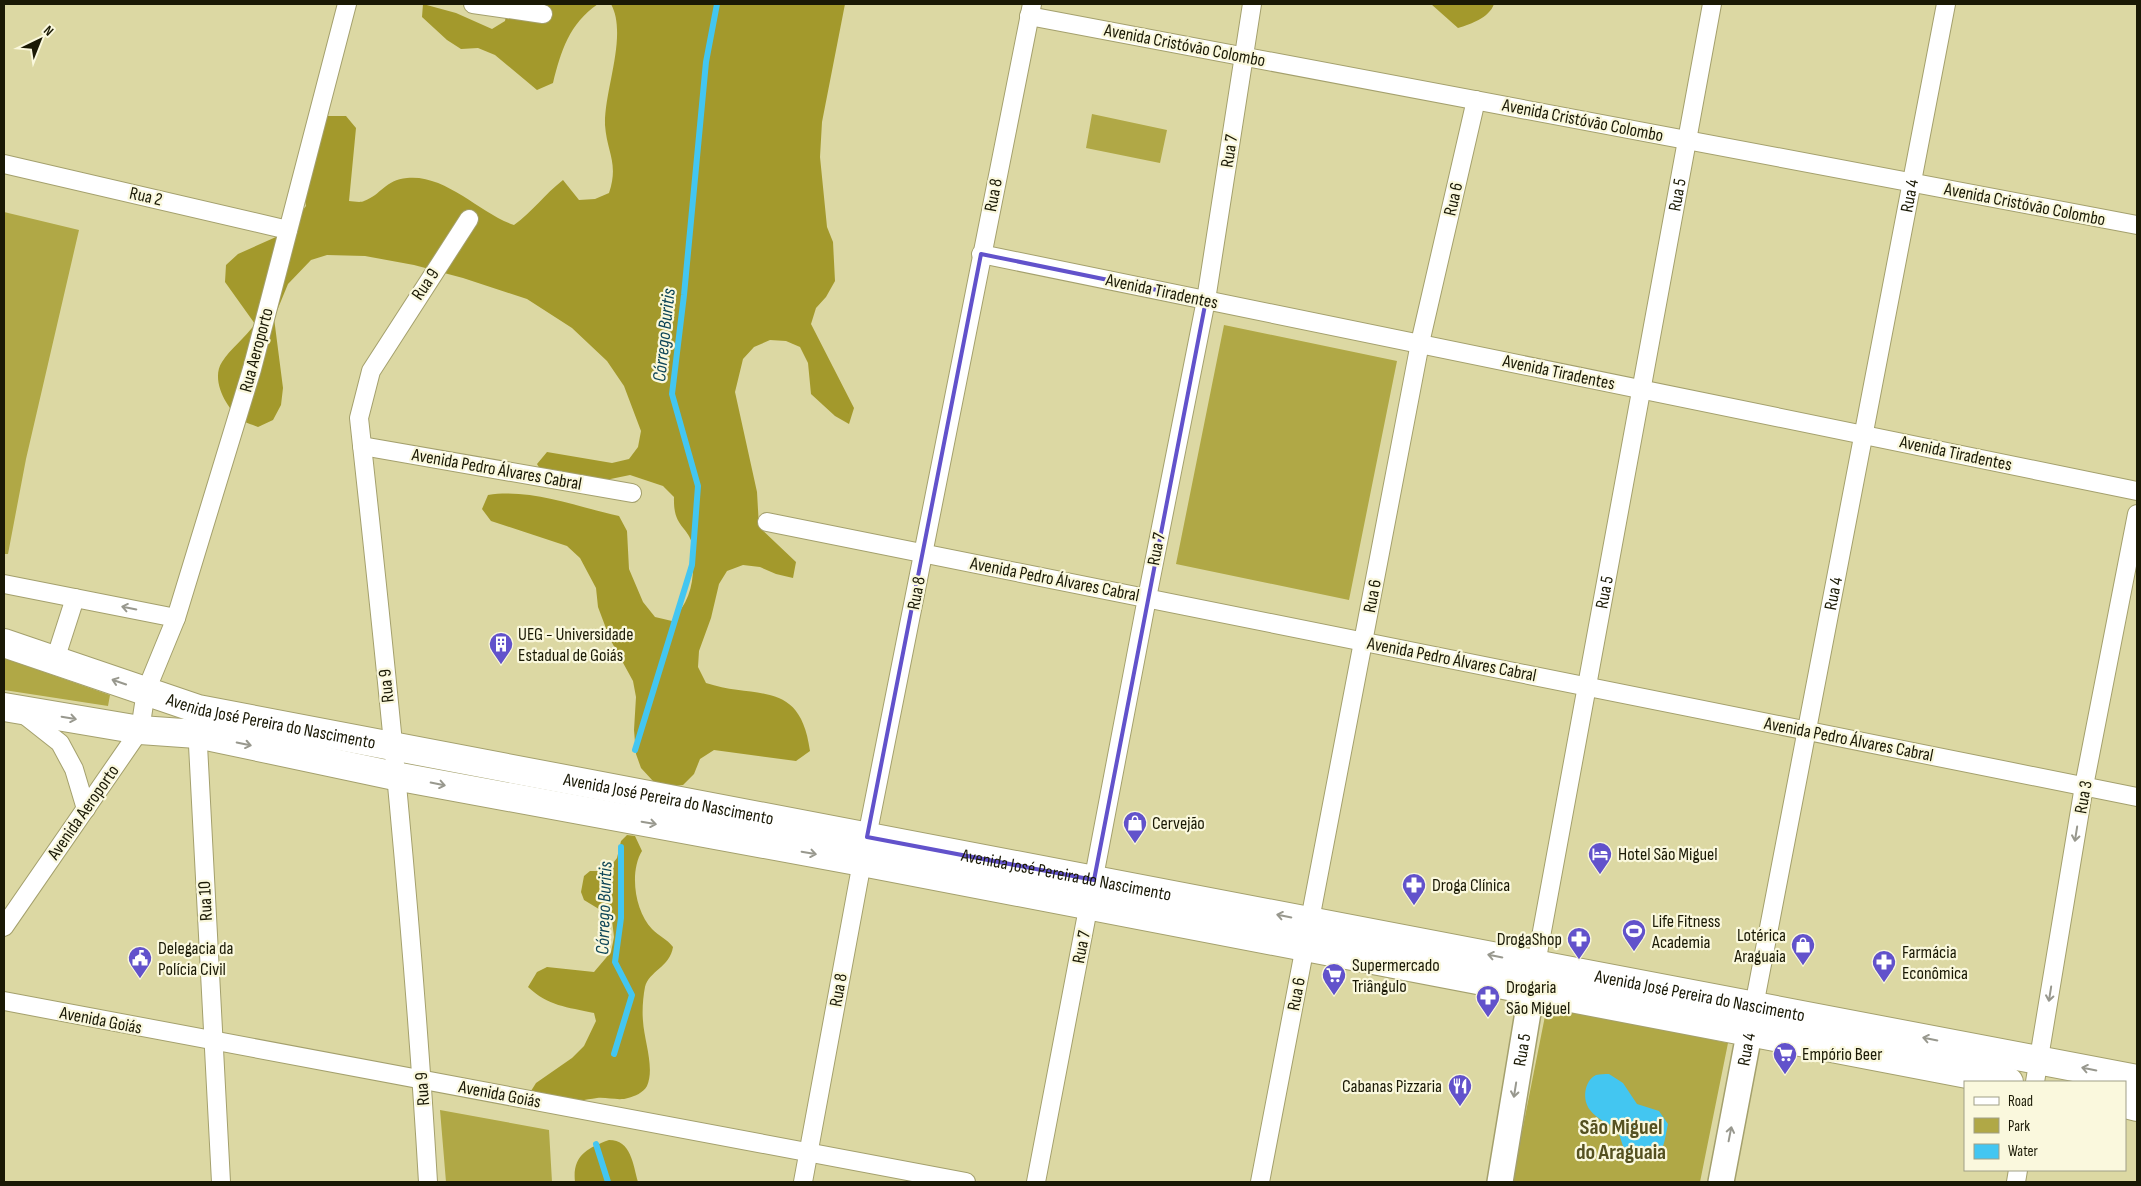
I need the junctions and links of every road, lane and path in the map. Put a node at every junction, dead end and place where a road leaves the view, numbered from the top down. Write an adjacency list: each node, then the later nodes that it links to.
1 (347, 4): 15 (street, Rua Aeroporto)
2 (473, 4): 7 (street)
3 (1252, 4): 8 (street, Rua 7)
4 (1712, 4): 10 (street, Rua 5)
5 (1946, 4): 12 (street, Rua 4)
6 (1031, 10): 8 (street, Avenida Cristóvão Colombo); 16 (street, Rua 8)
7 (543, 14)
8 (1243, 56): 9 (street, Avenida Cristóvão Colombo); 17 (street, Rua 7)
9 (1476, 100): 10 (street, Avenida Cristóvão Colombo); 18 (street, Rua 6)
10 (1687, 140): 12 (street, Avenida Cristóvão Colombo); 19 (street, Rua 5)
11 (4, 164): 15 (street, Rua 2)
12 (1912, 182): 14 (street, Avenida Cristóvão Colombo); 20 (street, Rua 4)
13 (469, 219): 21 (street, Rua 9)
14 (2137, 225)
15 (288, 230): 30 (street, Rua Aeroporto)
16 (981, 254): 17 (street, Avenida Tiradentes); 26 (street, Rua 8)
17 (1206, 300): 18 (street, Avenida Tiradentes); 29 (street, Rua 7)
18 (1420, 344): 19 (street, Avenida Tiradentes); 31 (street, Rua 6)
19 (1642, 389): 20 (street, Avenida Tiradentes); 34 (street, Rua 5)
20 (1863, 434): 22 (street, Avenida Tiradentes); 39 (street, Rua 4)
21 (362, 446): 23 (street, Avenida Pedro Álvares Cabral); 40 (street, Rua 9)
22 (2137, 491)
23 (632, 493)
24 (2137, 514): 42 (street, Rua 3)
25 (767, 522): 26 (street, Avenida Pedro Álvares Cabral)
26 (924, 553): 29 (street, Avenida Pedro Álvares Cabral); 47 (street, Rua 8)
27 (4, 584): 28 (street)
28 (76, 598): 30 (street, one-way to 28); 33 (street)
29 (1147, 598): 31 (street, Avenida Pedro Álvares Cabral); 48 (street, Rua 7)
30 (176, 618): 35 (street, Rua Aeroporto)
31 (1363, 641): 34 (street, Avenida Pedro Álvares Cabral); 50 (street, Rua 6)
32 (4, 643): 33 (main road, Avenida José Pereira do Nascimento)
33 (55, 660): 35 (main road, Avenida José Pereira do Nascimento, one-way to 33)
34 (1587, 686): 39 (street, Avenida Pedro Álvares Cabral); 53 (street, Rua 5)
35 (146, 691): 37 (main road, Avenida José Pereira do Nascimento); 38 (street, Avenida Aeroporto)
36 (10, 708): 38 (main road, Avenida José Pereira do Nascimento, one-way to 38); 45 (street)
37 (197, 722): 38 (main road, Avenida José Pereira do Nascimento); 40 (main road, Avenida José Pereira do Nascimento); 41 (main road, Avenida José Pereira do Nascimento, one-way to 41); 56 (street, Rua 10)
38 (140, 730): 45 (street, Avenida Aeroporto)
39 (1807, 730): 42 (street, Avenida Pedro Álvares Cabral); 55 (street, Rua 4)
40 (393, 746): 41 (street, Rua 9); 43 (main road, Avenida José Pereira do Nascimento)
41 (395, 776): 46 (main road, Avenida José Pereira do Nascimento, one-way to 46); 59 (street, Rua 9)
42 (2084, 786): 44 (street, Avenida Pedro Álvares Cabral); 57 (street, Rua 3, one-way to 57)
43 (618, 789): 46 (main road); 47 (main road, Avenida José Pereira do Nascimento)
44 (2137, 796)
45 (86, 809): 49 (street, Avenida Aeroporto)
46 (614, 816): 47 (main road, Avenida José Pereira do Nascimento, one-way to 47)
47 (864, 849): 48 (main road, Avenida José Pereira do Nascimento); 61 (street, Rua 8)
48 (1091, 893): 50 (main road, Avenida José Pereira do Nascimento, one-way to 48); 52 (main road, Avenida José Pereira do Nascimento); 66 (street, Rua 7)
49 (9, 909): 51 (street, Avenida Aeroporto)
50 (1310, 921): 52 (street, Rua 6); 53 (main road, Avenida José Pereira do Nascimento, one-way to 50)
51 (4, 927)
52 (1304, 947): 53 (main road, Avenida José Pereira do Nascimento); 67 (street, Rua 6)
53 (1534, 977): 55 (main road, Avenida José Pereira do Nascimento); 68 (street, Rua 5, one-way to 68)
54 (4, 1001): 56 (street, Avenida Goiás)
55 (1752, 1019): 57 (main road, Avenida José Pereira do Nascimento, one-way to 55); 60 (main road, Avenida José Pereira do Nascimento); 69 (street, Rua 4, one-way to 55)
56 (212, 1040): 59 (street, Avenida Goiás); 62 (street, Rua 10)
57 (2037, 1071): 58 (main road, Avenida José Pereira do Nascimento, one-way to 57)
58 (2137, 1078)
59 (422, 1080): 61 (street, Avenida Goiás); 63 (street, Rua 9)
60 (2005, 1081)
61 (808, 1153): 64 (street, Rua 8); 65 (street, Avenida Goiás)
62 (221, 1182)
63 (428, 1182)
64 (803, 1182)
65 (966, 1182)
66 (1036, 1182)
67 (1260, 1182)
68 (1500, 1182)
69 (1721, 1182)

